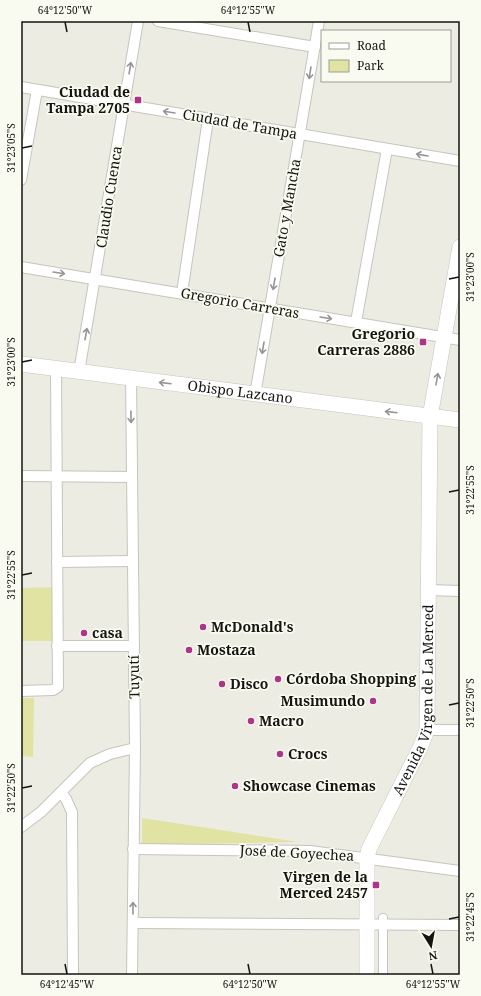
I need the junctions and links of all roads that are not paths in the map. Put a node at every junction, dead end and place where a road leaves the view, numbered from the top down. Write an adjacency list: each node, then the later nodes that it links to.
1 (138, 21): 7 (street, Claudio Cuenca, one-way to 1)
2 (158, 21): 4 (street)
3 (319, 21): 4 (street, Gato y Mancha)
4 (315, 47): 9 (street, Gato y Mancha, one-way to 9)
5 (21, 88): 6 (street, Ciudad de Tampa)
6 (38, 90): 7 (street, Ciudad de Tampa); 12 (street)
7 (124, 105): 8 (street, Ciudad de Tampa, one-way to 7); 15 (street, Claudio Cuenca)
8 (208, 119): 9 (street, Ciudad de Tampa); 16 (street)
9 (300, 135): 10 (street, Ciudad de Tampa); 17 (street, Gato y Mancha, one-way to 17)
10 (387, 149): 11 (street, Ciudad de Tampa, one-way to 10); 18 (street)
11 (460, 161)
12 (21, 180)
13 (460, 247): 19 (main road, Avenida Virgen de La Merced)
14 (21, 267): 15 (street, Gregorio Carreras, one-way to 15)
15 (96, 279): 16 (street, Gregorio Carreras); 23 (street, Claudio Cuenca, one-way to 15)
16 (182, 293): 17 (street, Gregorio Carreras)
17 (270, 309): 18 (street, Gregorio Carreras, one-way to 18); 25 (street, Gato y Mancha, one-way to 25)
18 (356, 322): 19 (street, Gregorio Carreras)
19 (444, 337): 20 (street, Gregorio Carreras); 26 (main road, Avenida Virgen de La Merced, one-way to 19)
20 (460, 340)
21 (21, 364): 22 (main road, Obispo Lazcano)
22 (56, 369): 23 (main road, Obispo Lazcano); 29 (street)
23 (79, 372): 24 (main road, Obispo Lazcano)
24 (131, 378): 25 (main road, Obispo Lazcano, one-way to 24); 30 (street, Tuyutí, one-way to 30)
25 (255, 394): 26 (main road, Obispo Lazcano, one-way to 25)
26 (430, 417): 27 (main road, Obispo Lazcano); 33 (main road, Avenida Virgen de La Merced)
27 (460, 420)
28 (21, 476): 29 (street)
29 (57, 477): 30 (street); 31 (street)
30 (132, 478): 32 (street, Tuyutí)
31 (57, 562): 32 (street); 35 (street)
32 (133, 562): 36 (street, Tuyutí)
33 (428, 590): 34 (street); 38 (main road, Avenida Virgen de La Merced)
34 (460, 591)
35 (58, 646): 36 (street); 37 (street)
36 (134, 646): 40 (street, Tuyutí)
37 (21, 690)
38 (427, 730): 39 (street); 44 (main road, Avenida Virgen de La Merced)
39 (460, 730)
40 (135, 748): 41 (street); 43 (street, Tuyutí)
41 (61, 792): 42 (street); 50 (street)
42 (21, 827)
43 (134, 849): 44 (street, José de Goyechea); 47 (street, Tuyutí, one-way to 43)
44 (367, 858): 45 (street, José de Goyechea); 48 (main road, Avenida Virgen de La Merced)
45 (460, 871)
46 (383, 921): 48 (street); 49 (street); 53 (street)
47 (133, 923): 48 (street); 51 (street, Tuyutí)
48 (367, 924): 52 (main road, Avenida Virgen de La Merced)
49 (460, 925)
50 (73, 975)
51 (132, 975)
52 (367, 975)
53 (383, 975)

